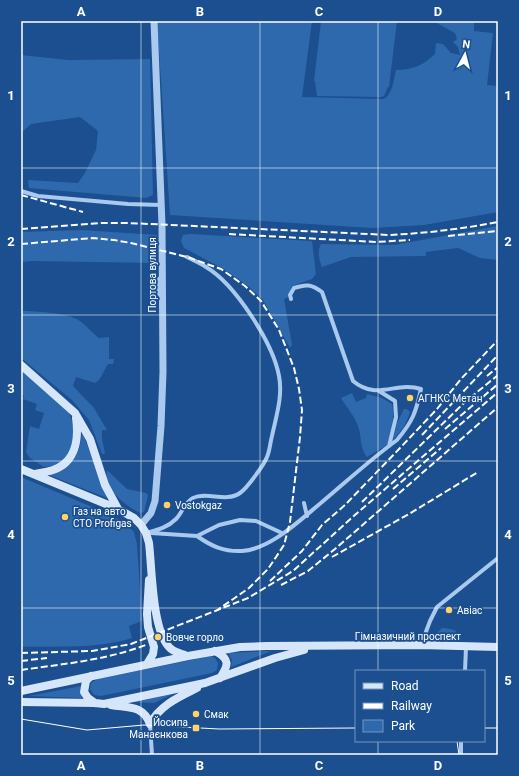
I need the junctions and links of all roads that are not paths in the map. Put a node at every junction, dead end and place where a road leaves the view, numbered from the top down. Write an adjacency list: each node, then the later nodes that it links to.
1 (154, 21): 3 (street, Портова вулиця)
2 (21, 191): 3 (street)
3 (161, 205): 17 (street, Портова вулиця)
4 (187, 258): 18 (street)
5 (291, 299): 8 (street)
6 (21, 365): 10 (main road)
7 (353, 388): 8 (street)
8 (360, 388): 9 (street)
9 (379, 391): 11 (street); 11 (street)
10 (75, 413): 13 (main road); 15 (main road)
11 (389, 446): 16 (street)
12 (21, 469): 13 (main road)
13 (34, 474): 15 (main road)
14 (304, 502): 16 (street)
15 (118, 509): 17 (main road)
16 (307, 516): 19 (street)
17 (141, 525): 18 (main road)
18 (146, 533): 20 (street); 22 (main road)
19 (282, 533): 20 (street); 20 (street)
20 (197, 536)
21 (498, 558): 23 (street)
22 (151, 562): 28 (main road); 29 (main road)
23 (420, 645): 24 (main road, Гімназичний проспект); 25 (main road, Гімназичний проспект)
24 (317, 646): 27 (main road, Гімназичний проспект); 32 (main road, Гімназичний проспект)
25 (466, 647): 26 (main road, Гімназичний проспект); 30 (street)
26 (498, 647)
27 (214, 651): 28 (main road, Гімназичний проспект); 32 (main road)
28 (188, 656): 29 (main road, Гімназичний проспект)
29 (147, 664): 31 (main road, Гімназичний проспект)
30 (465, 670)
31 (91, 676): 34 (main road, Гімназичний проспект); 36 (main road)
32 (219, 679): 33 (main road, Гімназичний проспект)
33 (205, 683): 37 (main road); 38 (main road)
34 (21, 691)
35 (21, 702): 36 (main road)
36 (95, 703): 37 (main road)
37 (104, 704): 38 (main road)
38 (150, 724): 40 (street)
39 (461, 742): 41 (street)
40 (152, 755)
41 (461, 755)

